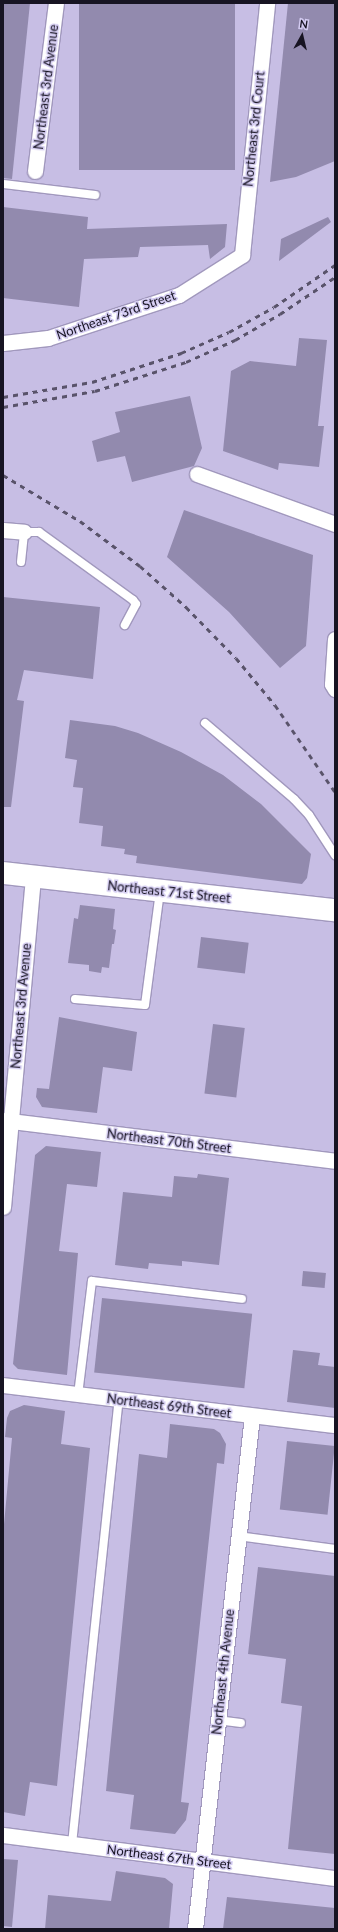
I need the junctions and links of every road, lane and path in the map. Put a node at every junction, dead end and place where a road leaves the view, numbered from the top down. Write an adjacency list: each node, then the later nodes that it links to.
1 (56, 3): 3 (street, Northeast 3rd Avenue)
2 (267, 3): 7 (street, Northeast 3rd Court)
3 (35, 171): 5 (lane)
4 (3, 184): 5 (lane)
5 (33, 188): 6 (lane)
6 (95, 195)
7 (242, 255): 8 (street, Northeast 73rd Street)
8 (3, 343)
9 (197, 474): 10 (street)
10 (335, 524)
11 (3, 530): 12 (street)
12 (24, 532): 13 (lane); 14 (lane)
13 (21, 562)
14 (125, 625)
15 (335, 639): 16 (street)
16 (335, 689)
17 (205, 723): 18 (lane)
18 (335, 855)
19 (3, 873): 20 (street, Northeast 71st Street)
20 (34, 877): 21 (street, Northeast 71st Street); 24 (street, Northeast 3rd Avenue)
21 (160, 891): 22 (street, Northeast 71st Street); 23 (lane)
22 (335, 910)
23 (75, 999)
24 (7, 1120): 25 (street, Northeast 70th Street); 26 (street, Northeast 3rd Avenue)
25 (335, 1161)
26 (3, 1207)
27 (242, 1299): 29 (lane)
28 (3, 1385): 29 (street, Northeast 69th Street)
29 (78, 1395): 30 (street, Northeast 69th Street)
30 (119, 1400): 31 (street, Northeast 69th Street); 38 (lane)
31 (252, 1416): 32 (street, Northeast 69th Street); 33 (street, Northeast 4th Avenue)
32 (335, 1425)
33 (238, 1536): 34 (lane); 35 (street, Northeast 4th Avenue)
34 (335, 1549)
35 (217, 1720): 36 (lane); 39 (street, Northeast 4th Avenue)
36 (241, 1723)
37 (3, 1835): 38 (street, Northeast 67th Street)
38 (72, 1844): 39 (street, Northeast 67th Street)
39 (202, 1861): 40 (street, Northeast 67th Street); 41 (street, Northeast 4th Avenue)
40 (335, 1878)
41 (195, 1929)

